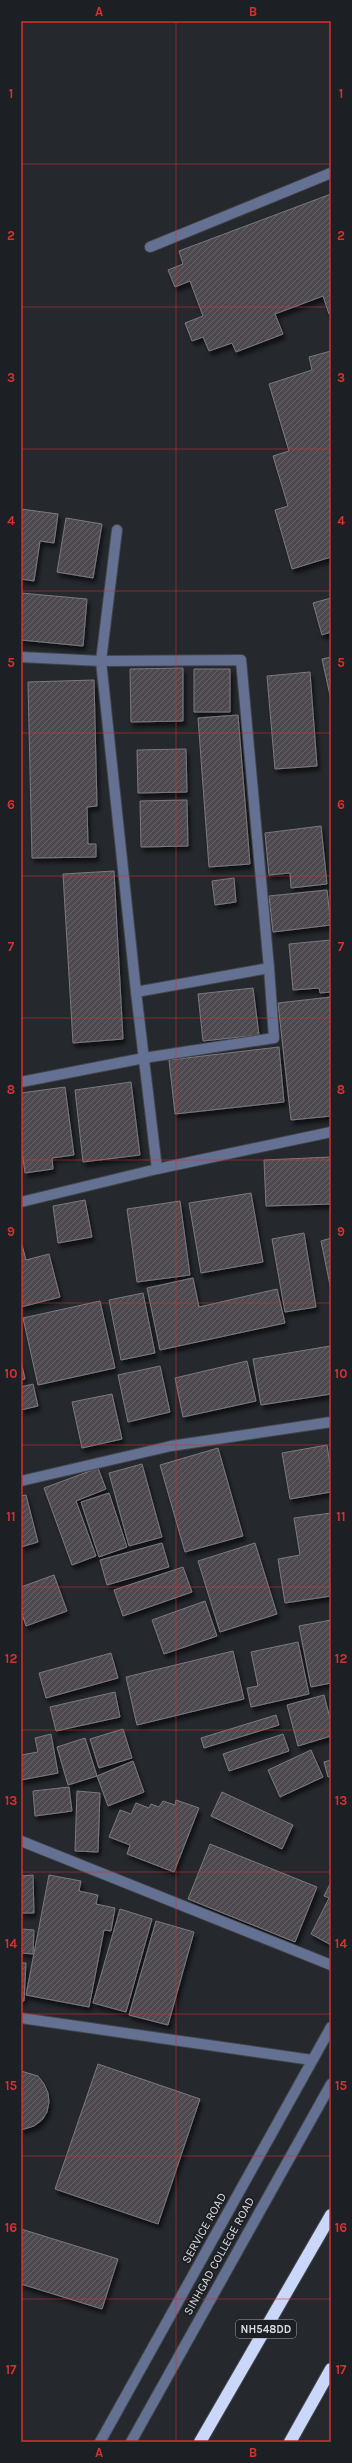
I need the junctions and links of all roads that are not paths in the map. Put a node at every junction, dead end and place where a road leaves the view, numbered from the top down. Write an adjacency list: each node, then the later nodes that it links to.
1 (331, 174): 2 (street)
2 (150, 246)
3 (117, 530): 5 (street)
4 (21, 656): 5 (street)
5 (100, 661): 6 (street); 7 (street)
6 (269, 968): 7 (street); 8 (street)
7 (136, 992): 8 (street)
8 (144, 1058): 9 (street); 11 (street)
9 (21, 1082)
10 (331, 1132): 11 (street)
11 (157, 1169): 12 (street)
12 (21, 1202)
13 (331, 1424): 14 (street)
14 (21, 1481)
15 (21, 1841): 16 (street)
16 (331, 1965)
17 (21, 2018): 19 (street)
18 (331, 2027): 19 (street, SERVICE ROAD)
19 (312, 2060): 23 (street, SERVICE ROAD)
20 (331, 2084): 24 (street, SINHGAD COLLEGE ROAD)
21 (331, 2215): 25 (highway, NH548DD)
22 (331, 2369): 26 (highway)
23 (100, 2442)
24 (131, 2442)
25 (200, 2442)
26 (290, 2442)

